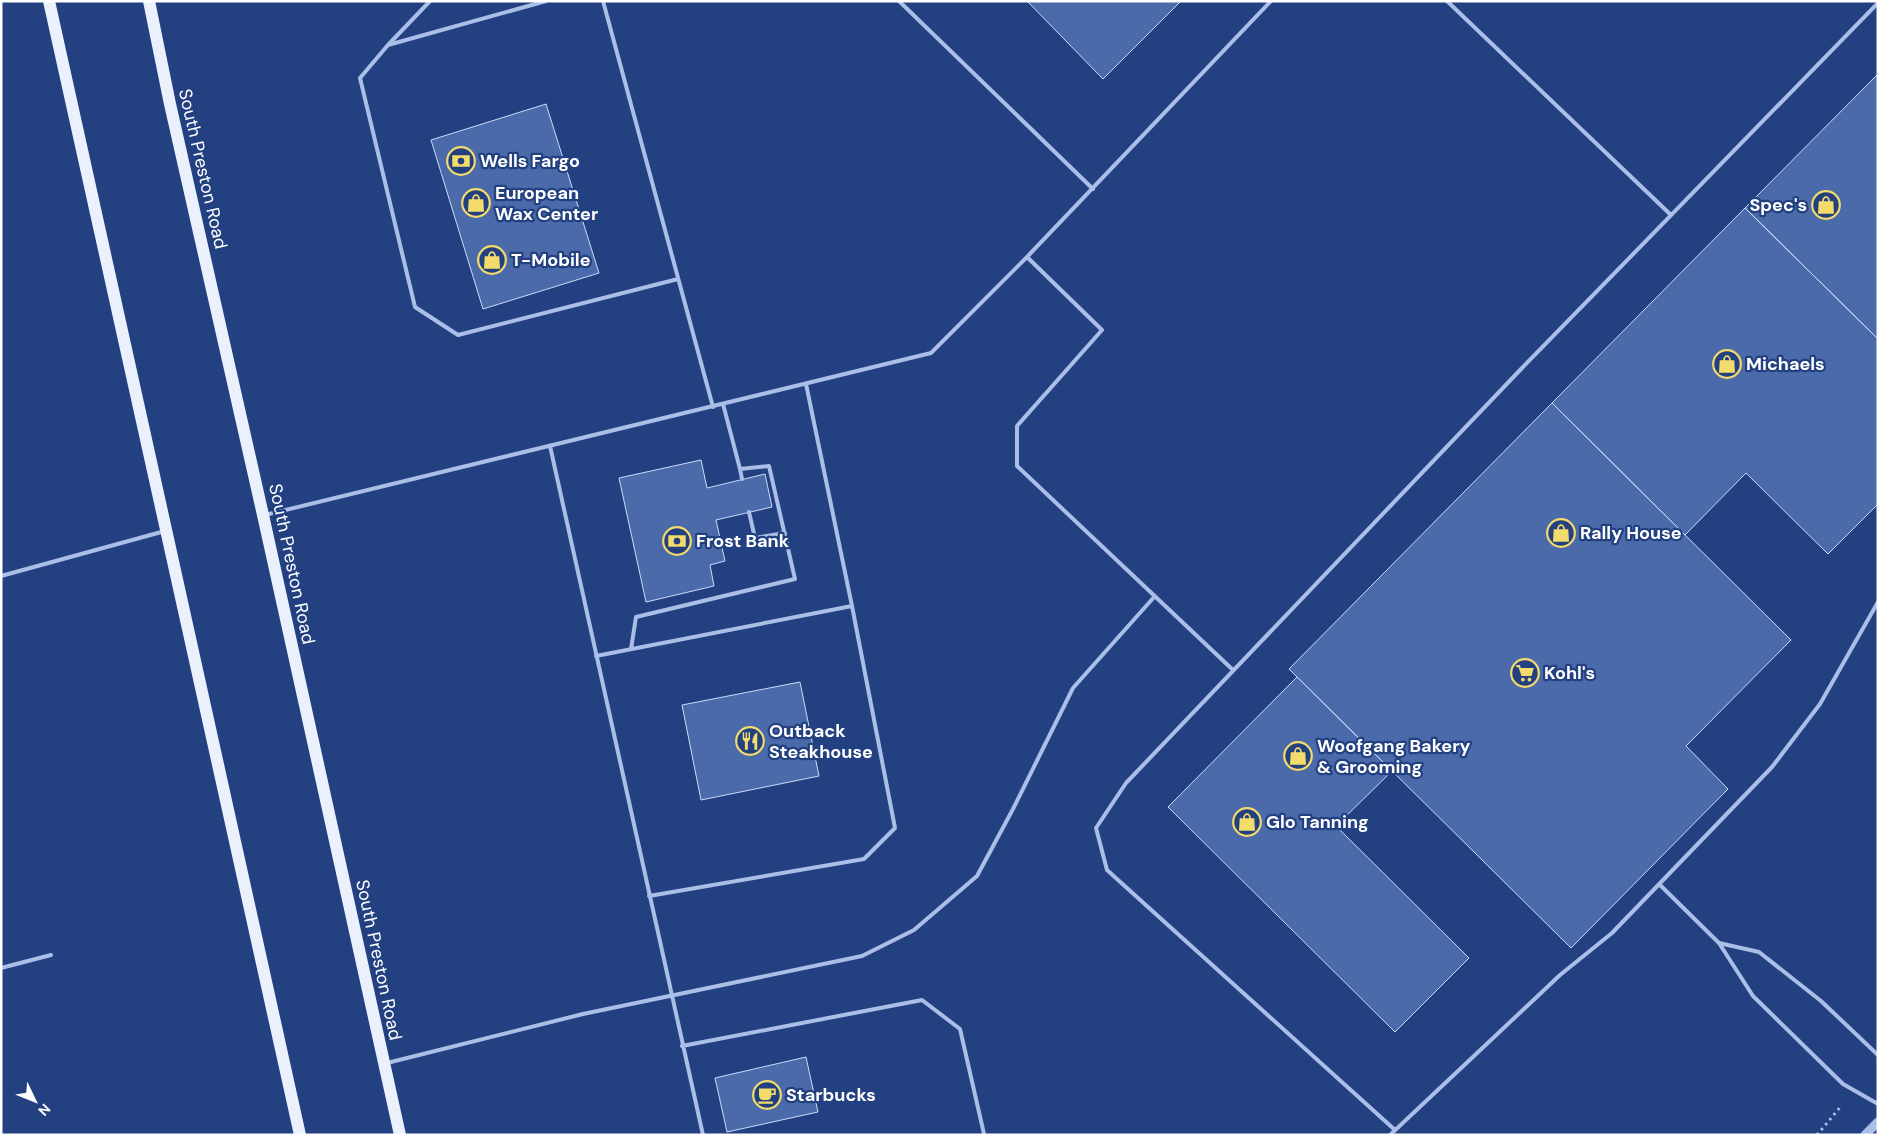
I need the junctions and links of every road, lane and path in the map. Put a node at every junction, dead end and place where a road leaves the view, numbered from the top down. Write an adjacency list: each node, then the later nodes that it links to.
1 (49, 1): 23 (main road)
2 (149, 1): 22 (main road, South Preston Road)
3 (430, 1): 10 (lane)
4 (546, 1): 10 (lane)
5 (602, 1): 14 (lane)
6 (899, 1): 11 (lane)
7 (1271, 1): 11 (lane)
8 (1448, 1): 12 (lane)
9 (1878, 3): 12 (lane)
10 (388, 46): 14 (lane)
11 (1092, 189): 13 (lane)
12 (1671, 214): 31 (lane)
13 (1027, 257): 15 (lane); 26 (lane)
14 (678, 278): 17 (lane)
15 (806, 384): 16 (lane); 28 (lane)
16 (723, 404): 17 (lane); 19 (lane)
17 (712, 407): 18 (lane)
18 (550, 446): 22 (lane); 30 (lane)
19 (740, 469): 20 (lane); 24 (lane)
20 (742, 480)
21 (749, 512): 24 (lane)
22 (263, 515): 40 (main road, South Preston Road)
23 (165, 531): 25 (lane); 44 (main road)
24 (785, 534): 29 (lane)
25 (1, 576)
26 (1155, 596): 31 (lane); 37 (lane)
27 (1878, 602): 32 (lane)
28 (852, 606): 29 (lane); 33 (lane)
29 (631, 649): 30 (lane)
30 (596, 656): 33 (lane)
31 (1233, 670): 43 (lane)
32 (1659, 884): 34 (lane); 43 (lane)
33 (650, 896): 37 (lane)
34 (1719, 943): 39 (lane); 41 (lane)
35 (51, 955): 36 (lane)
36 (1, 968)
37 (671, 996): 38 (lane); 40 (lane)
38 (682, 1046): 46 (lane); 47 (lane)
39 (1878, 1055)
40 (384, 1064): 45 (main road, South Preston Road)
41 (1878, 1104)
42 (1878, 1122): 49 (street)
43 (1395, 1130): 48 (lane)
44 (300, 1135)
45 (400, 1135)
46 (702, 1135)
47 (983, 1135)
48 (1390, 1135)
49 (1866, 1135)

